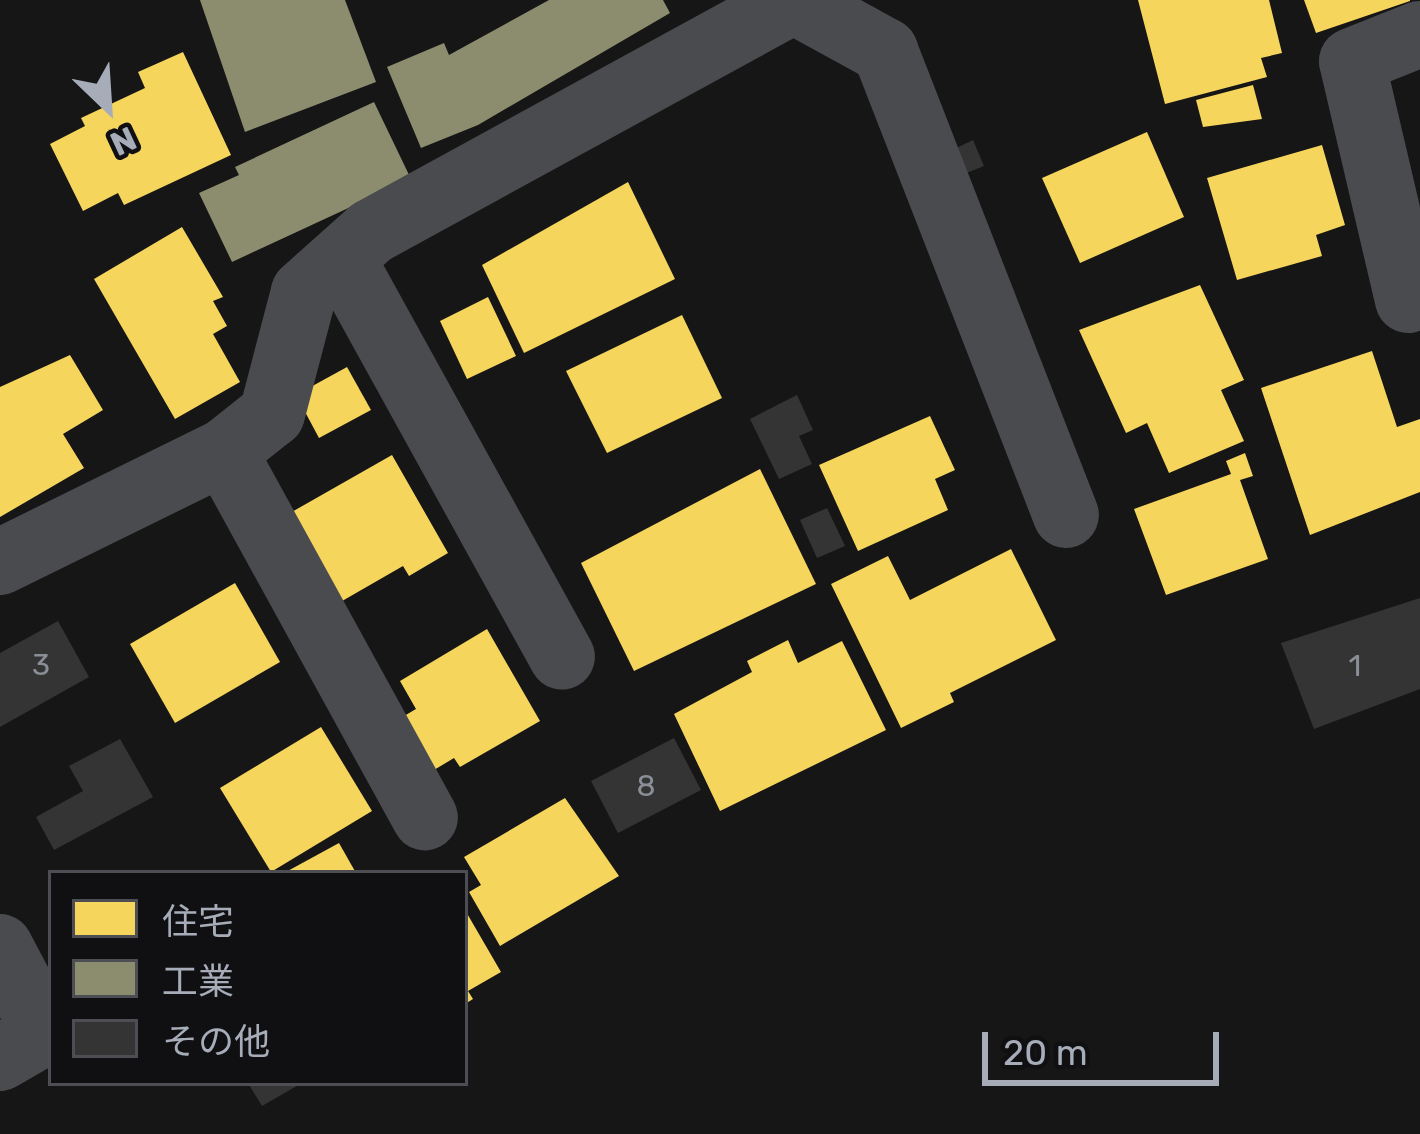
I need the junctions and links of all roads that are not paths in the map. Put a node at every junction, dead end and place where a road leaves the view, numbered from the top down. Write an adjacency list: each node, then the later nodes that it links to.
1 (795, 1): 3 (street); 6 (street)
2 (1420, 34): 4 (street)
3 (343, 260): 5 (street); 8 (street)
4 (1408, 300)
5 (224, 452): 7 (street); 9 (street)
6 (1066, 515)
7 (0, 562)
8 (562, 656)
9 (425, 817)
10 (0, 947): 11 (street)
11 (0, 1058)

